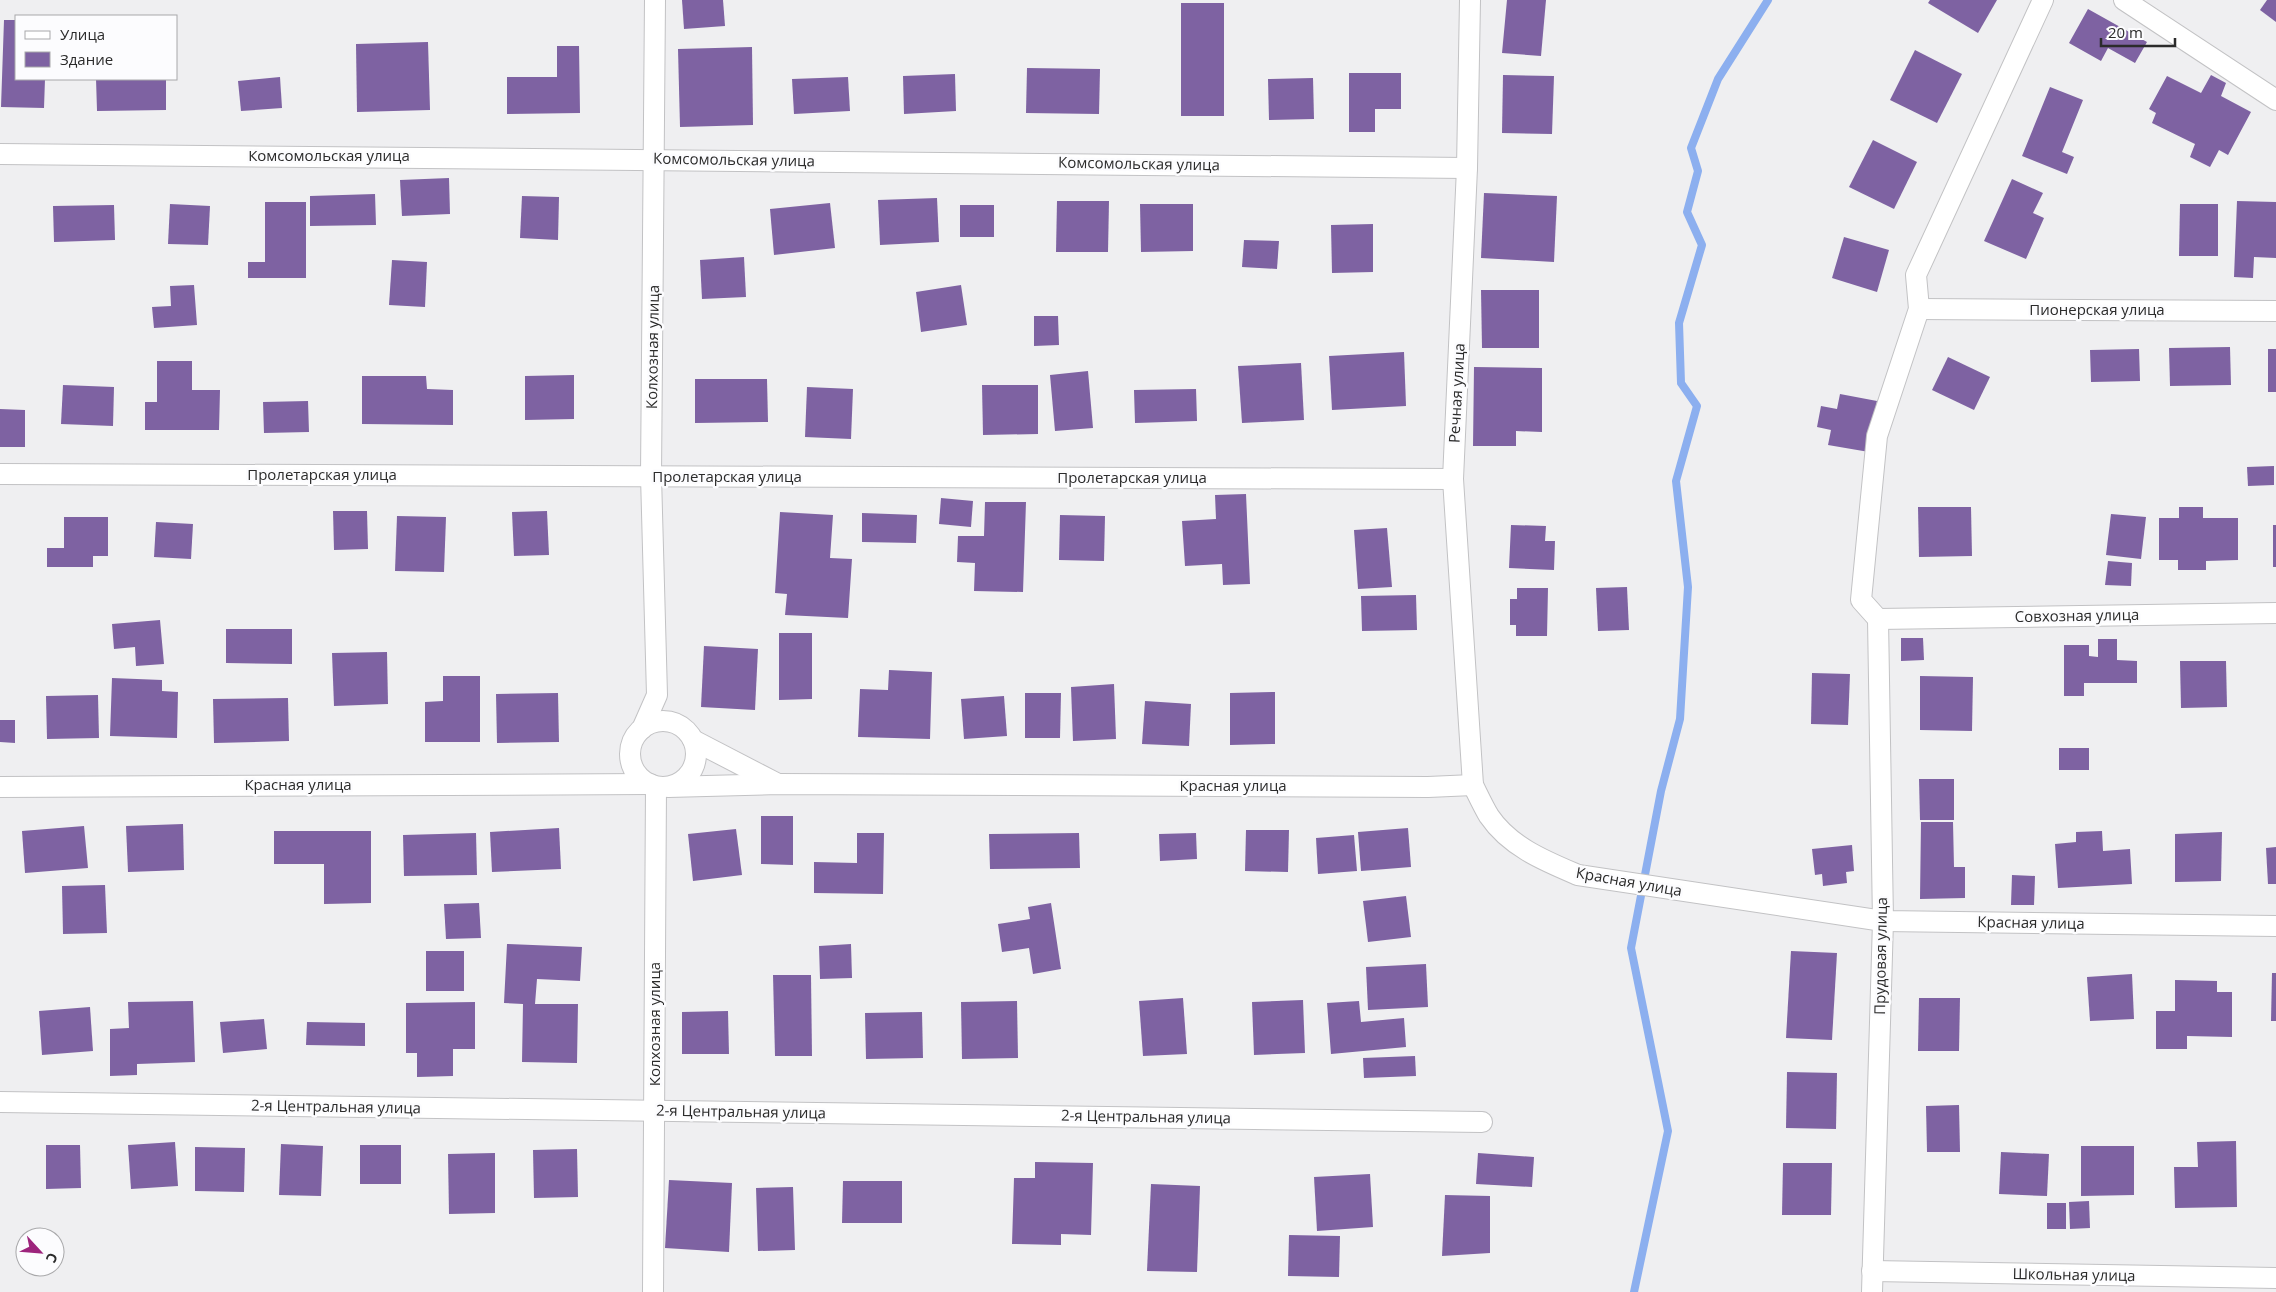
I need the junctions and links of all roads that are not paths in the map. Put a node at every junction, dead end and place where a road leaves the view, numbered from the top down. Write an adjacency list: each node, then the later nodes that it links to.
1 (655, 0): 7 (street, Колхозная улица)
2 (1470, 0): 8 (street, Речная улица)
3 (2042, 0): 9 (street)
4 (2124, 0): 5 (street)
5 (2276, 100)
6 (0, 154): 7 (street, Комсомольская улица)
7 (655, 159): 8 (street, Комсомольская улица); 12 (street, Колхозная улица)
8 (1467, 168): 13 (street, Речная улица)
9 (1919, 309): 10 (street, Пионерская улица); 15 (street)
10 (2276, 311)
11 (0, 474): 12 (street, Пролетарская улица)
12 (652, 476): 13 (street, Пролетарская улица); 16 (street, Колхозная улица)
13 (1453, 479): 23 (street, Речная улица)
14 (2276, 613): 15 (street, Совхозная улица)
15 (1878, 619): 26 (street, Прудовая улица)
16 (657, 694): 17 (street); 18 (street, Колхозная улица)
17 (676, 724): 18 (street); 19 (street)
18 (642, 730): 20 (street)
19 (693, 740): 22 (street, Красная улица); 24 (street)
20 (631, 762): 21 (street, Красная улица); 24 (street)
21 (596, 783): 24 (street, Красная улица); 25 (street, Красная улица)
22 (778, 784): 23 (street, Красная улица); 24 (street, Красная улица)
23 (1473, 785): 26 (street, Красная улица)
24 (658, 786): 29 (street, Колхозная улица)
25 (0, 787)
26 (1883, 921): 27 (street, Красная улица); 31 (street, Прудовая улица)
27 (2276, 926)
28 (0, 1102): 29 (street, 2-я Центральная улица)
29 (654, 1111): 30 (street, 2-я Центральная улица); 33 (street, Колхозная улица)
30 (1482, 1122)
31 (1872, 1271): 32 (street, Школьная улица); 34 (street, Прудовая улица)
32 (2276, 1278)
33 (653, 1292)
34 (1872, 1292)

